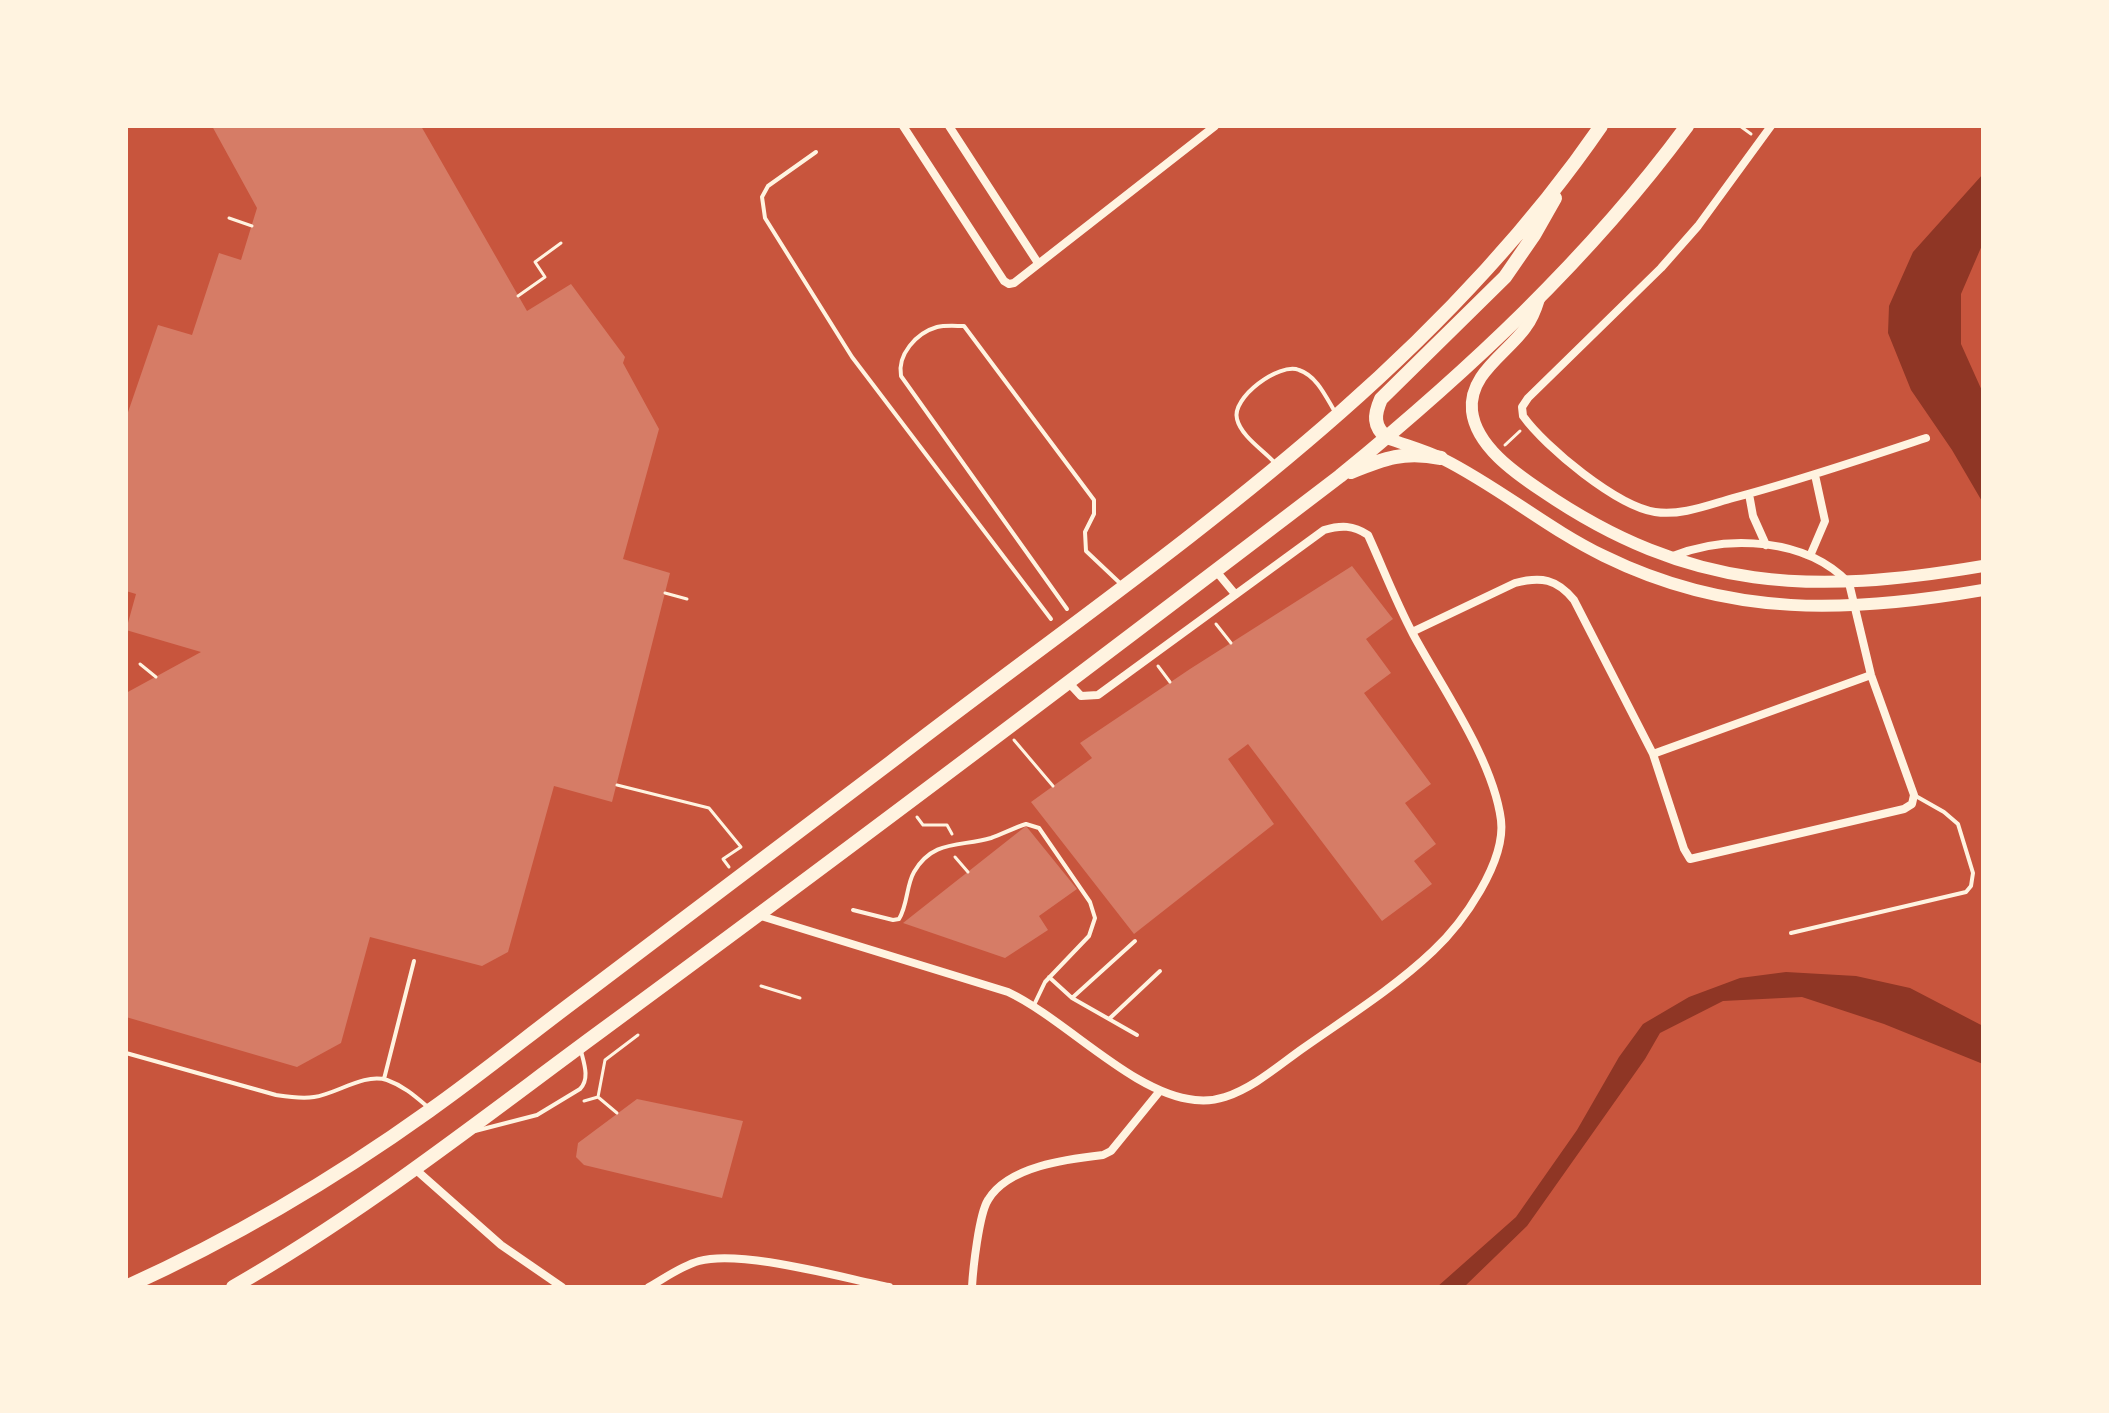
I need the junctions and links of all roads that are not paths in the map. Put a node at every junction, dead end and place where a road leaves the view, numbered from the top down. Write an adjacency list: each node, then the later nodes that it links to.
1 (903, 126): 9 (street)
2 (949, 126): 9 (street)
3 (1215, 126): 9 (street)
4 (1601, 126): 8 (main road)
5 (1687, 126): 10 (main road)
6 (1771, 126): 18 (street)
7 (816, 152): 30 (lane)
8 (1571, 170): 11 (main road); 12 (main road)
9 (1038, 263)
10 (1539, 299): 12 (main road); 21 (main road)
11 (1336, 415): 15 (main road); 15 (lane)
12 (1387, 438): 14 (main road); 17 (main road)
13 (1926, 438): 16 (street)
14 (1441, 458): 17 (main road); 28 (main road)
15 (1278, 466): 25 (main road)
16 (1815, 475): 18 (street); 20 (street)
17 (1340, 476): 23 (main road)
18 (1749, 494): 19 (street)
19 (1766, 545): 20 (street); 21 (street)
20 (1810, 556): 24 (street)
21 (1669, 557): 24 (main road)
22 (1983, 566): 24 (main road)
23 (1216, 571): 27 (street); 33 (main road)
24 (1849, 583): 28 (street)
25 (1124, 586): 29 (lane); 51 (main road)
26 (1983, 590): 28 (main road)
27 (1235, 594): 31 (street); 33 (street)
28 (1854, 607): 32 (street)
29 (1067, 609)
30 (1051, 619)
31 (1412, 632): 34 (street); 50 (street)
32 (1871, 675): 34 (street); 35 (street)
33 (1069, 683): 37 (main road)
34 (1653, 754): 35 (street)
35 (1914, 795): 38 (lane)
36 (853, 910): 42 (lane)
37 (761, 916): 44 (street); 47 (main road)
38 (1791, 933)
39 (1135, 941): 43 (lane)
40 (414, 961): 49 (lane)
41 (1160, 971): 45 (lane)
42 (1049, 977): 43 (lane); 44 (lane)
43 (1072, 998): 45 (lane)
44 (1034, 1005): 50 (street)
45 (1108, 1019): 46 (lane)
46 (1137, 1035)
47 (580, 1046): 52 (main road); 52 (lane)
48 (126, 1053): 49 (lane)
49 (384, 1079): 51 (lane)
50 (1159, 1092): 59 (street)
51 (431, 1110): 54 (main road)
52 (461, 1135): 53 (main road)
53 (415, 1169): 55 (main road); 56 (street)
54 (126, 1287)
55 (233, 1287)
56 (562, 1287)
57 (649, 1287): 58 (street)
58 (889, 1287)
59 (972, 1287)

